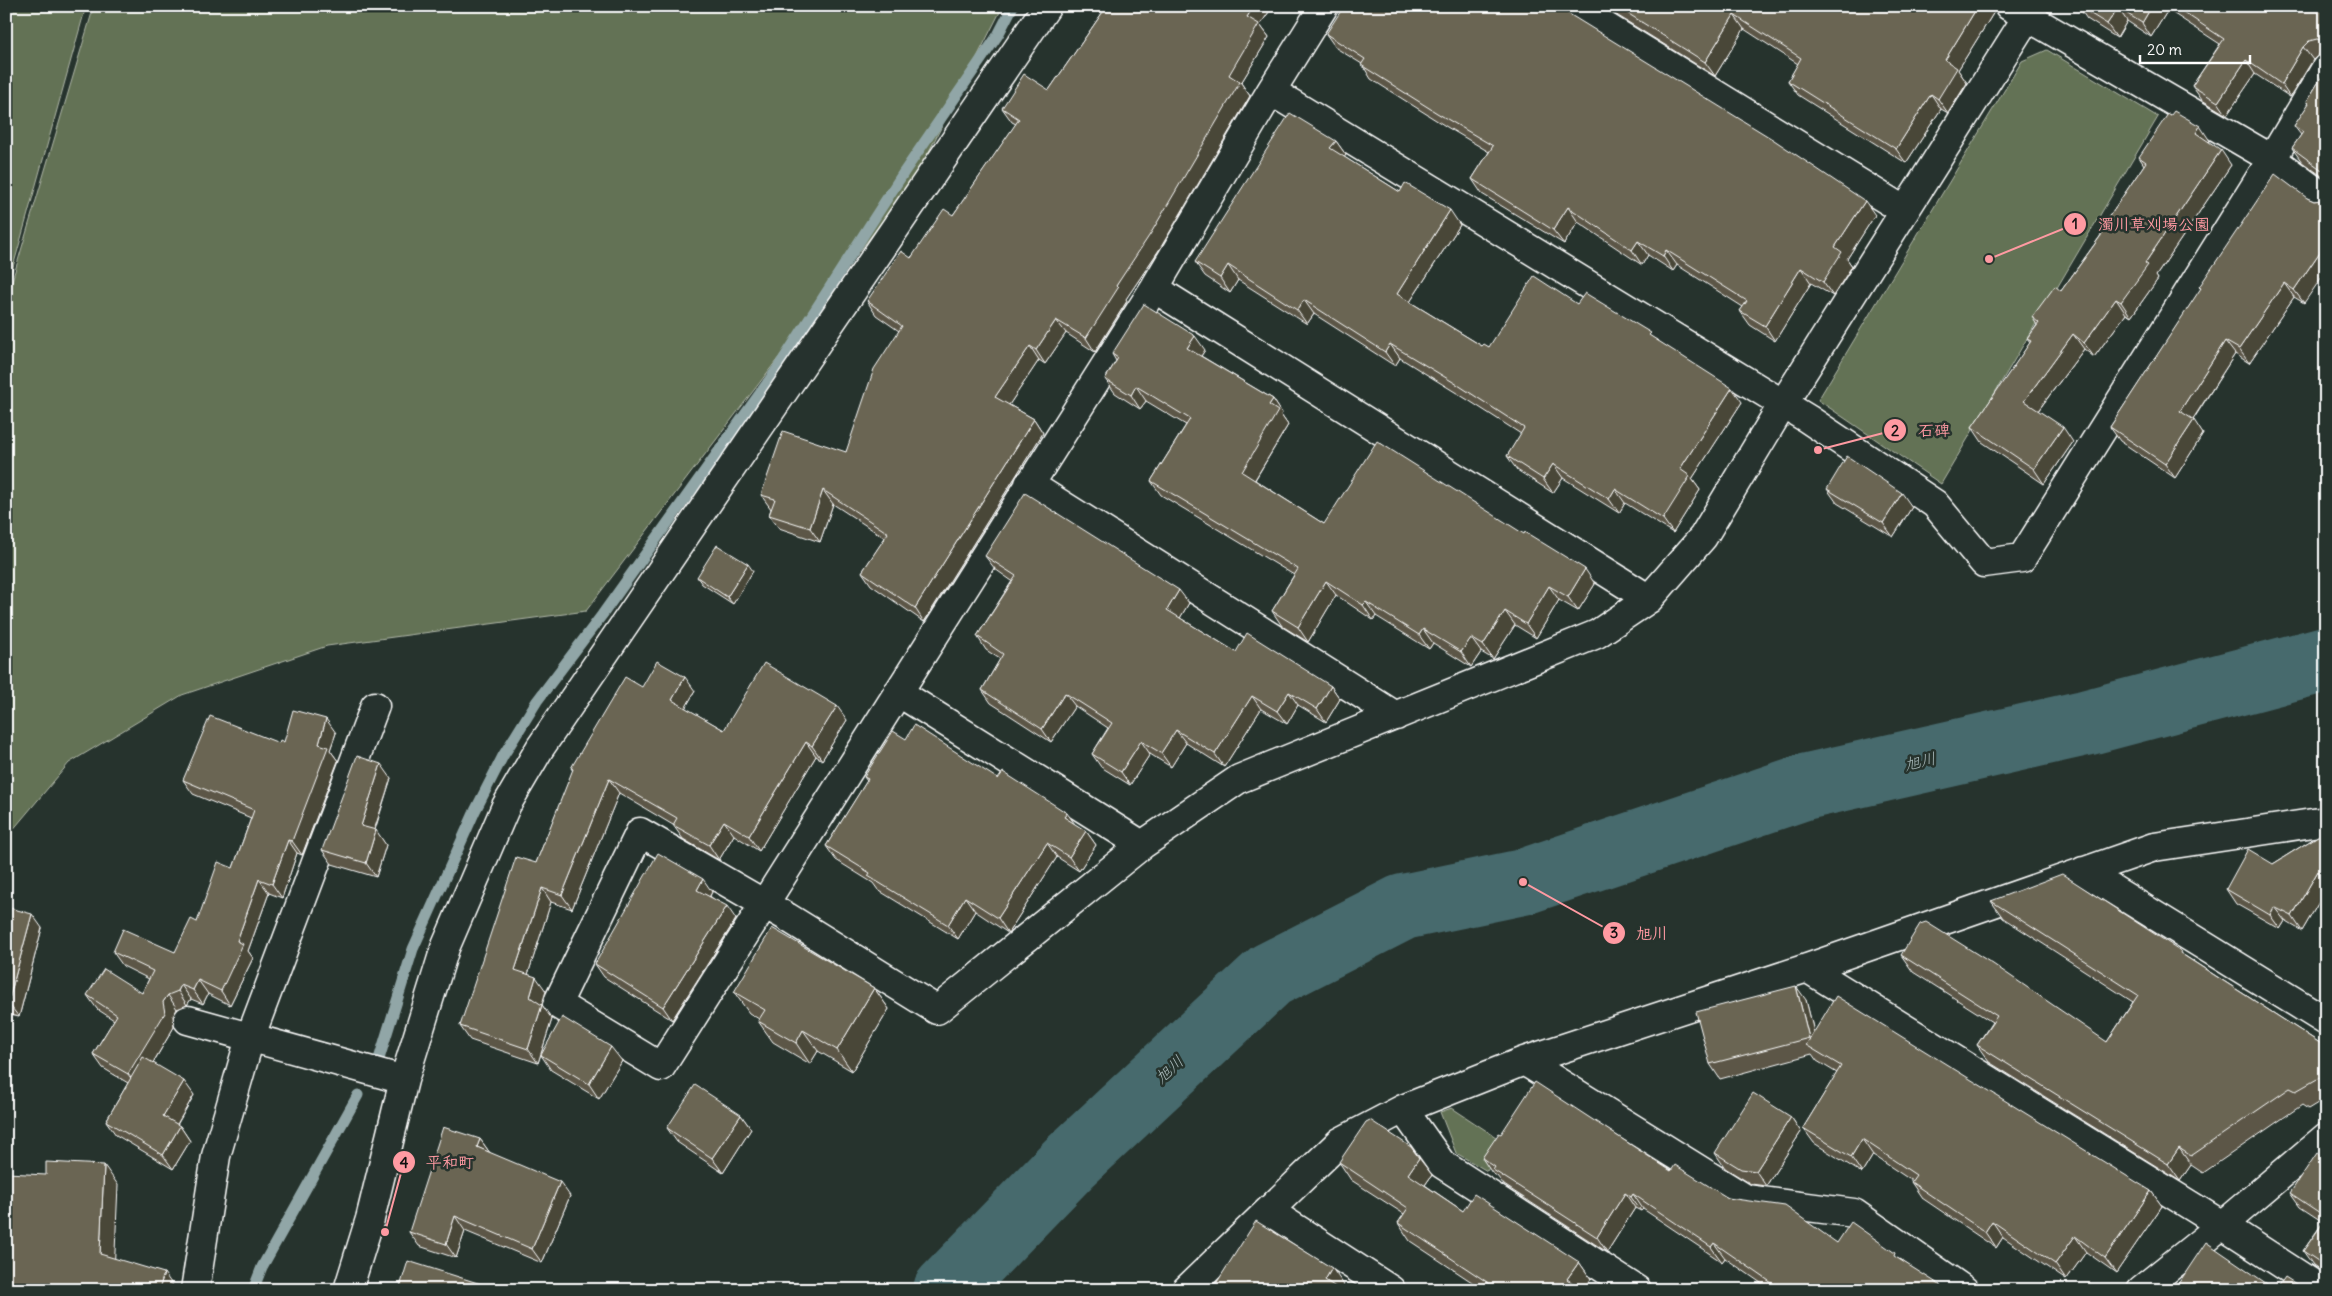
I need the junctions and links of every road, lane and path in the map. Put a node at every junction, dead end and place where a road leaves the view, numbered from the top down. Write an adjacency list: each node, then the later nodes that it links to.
1 (1047, 6): 26 (street)
2 (1324, 6): 6 (street)
3 (1572, 6): 9 (street)
4 (2024, 10): 7 (street); 9 (street)
5 (2326, 68): 7 (street)
6 (1271, 91): 10 (street); 11 (street)
7 (2272, 158): 8 (street); 11 (street)
8 (2326, 199)
9 (1905, 211): 11 (street)
10 (1155, 287): 12 (street); 13 (street)
11 (1783, 404): 13 (street)
12 (1029, 484): 14 (street); 16 (street)
13 (1649, 599): 16 (street)
14 (898, 692): 18 (street); 20 (street)
15 (375, 706): 24 (street)
16 (1396, 716): 18 (street)
17 (2326, 821): 19 (street)
18 (1142, 845): 20 (street)
19 (2082, 871): 21 (street); 23 (street)
20 (766, 905): 20 (street)
21 (1807, 968): 25 (street); 30 (street)
22 (188, 1020): 24 (street)
23 (2326, 1021)
24 (250, 1038): 26 (street); 31 (street)
25 (1524, 1061): 27 (street); 36 (street)
26 (404, 1080): 32 (street)
27 (1404, 1109): 29 (street); 35 (street)
28 (2326, 1137): 30 (street)
29 (1269, 1211): 33 (street); 34 (street)
30 (2222, 1225): 37 (street); 38 (street)
31 (195, 1290)
32 (348, 1290)
33 (1186, 1290)
34 (1391, 1290)
35 (1637, 1290)
36 (1964, 1290)
37 (2141, 1290)
38 (2322, 1290)

